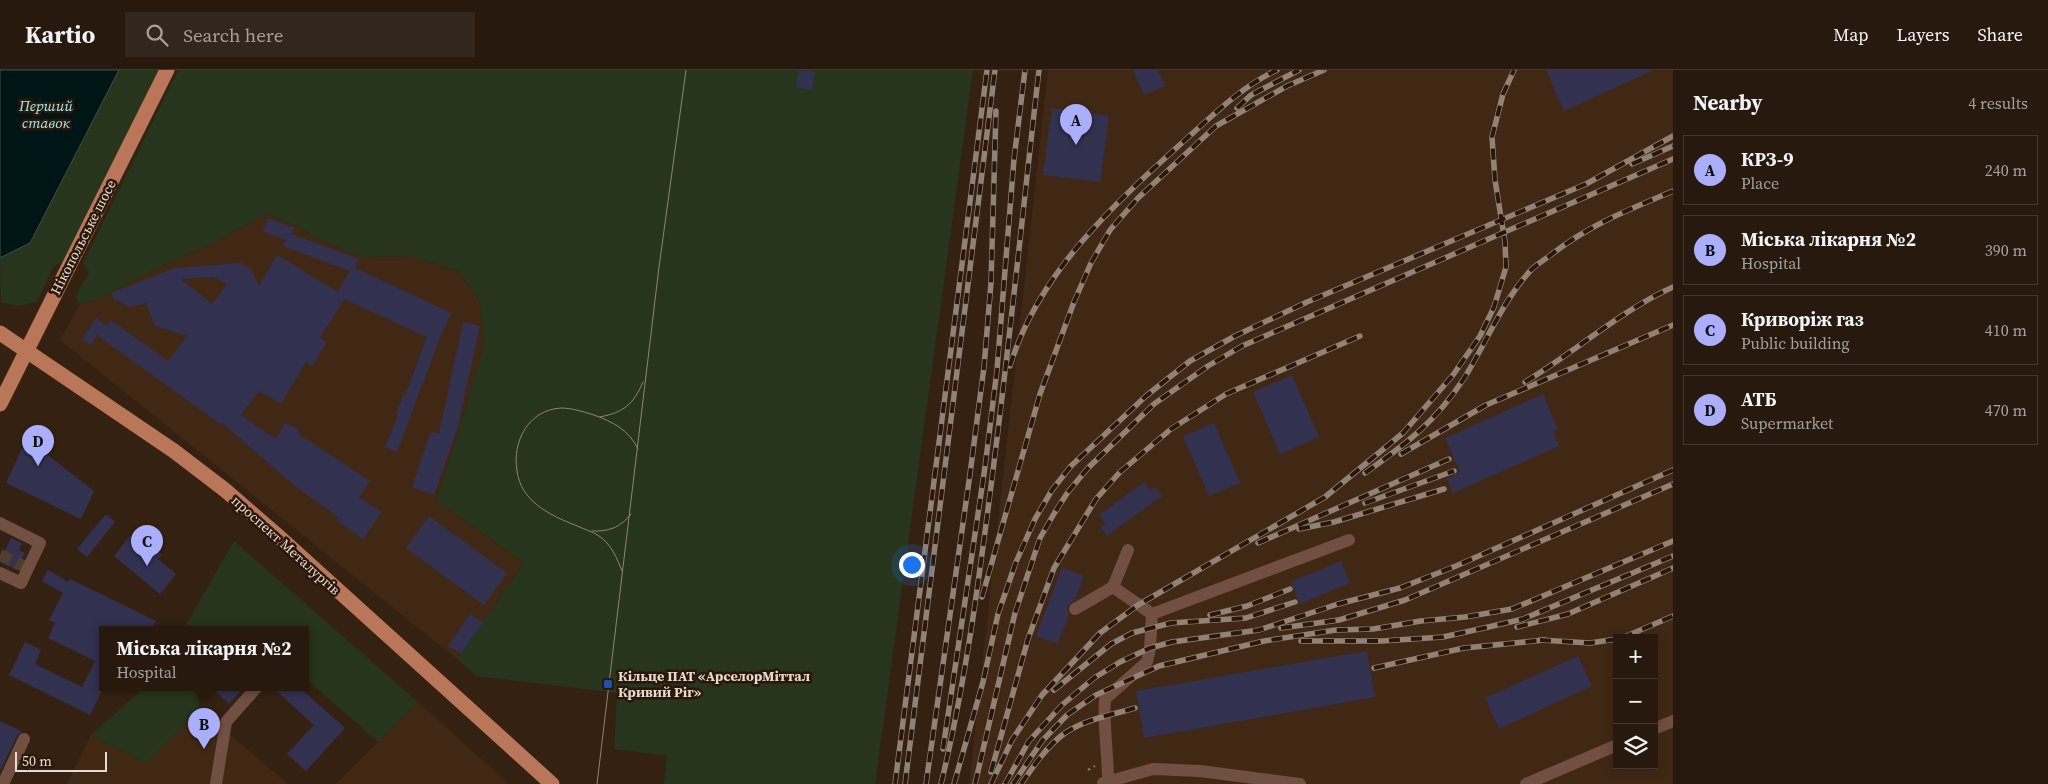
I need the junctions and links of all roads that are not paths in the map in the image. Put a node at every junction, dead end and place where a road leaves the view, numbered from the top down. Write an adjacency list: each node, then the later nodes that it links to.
1 (167, 70): 3 (main road, Нікопольське шосе)
2 (0, 333): 3 (main road, проспект Металургів)
3 (26, 351): 4 (main road, Нікопольське шосе); 21 (main road, проспект Металургів)
4 (0, 404)
5 (0, 523): 8 (lane)
6 (1348, 540): 11 (lane)
7 (1128, 550): 9 (lane)
8 (0, 573)
9 (1113, 588): 10 (lane); 11 (lane)
10 (1075, 609)
11 (1152, 614): 17 (lane)
12 (253, 691): 20 (lane)
13 (1673, 721): 14 (lane)
14 (1658, 727)
15 (24, 739): 19 (lane)
16 (1613, 747): 23 (lane)
17 (1105, 782): 18 (lane)
18 (1266, 782): 22 (lane)
19 (3, 784)
20 (216, 784)
21 (552, 784)
22 (1300, 784)
23 (1526, 784)

